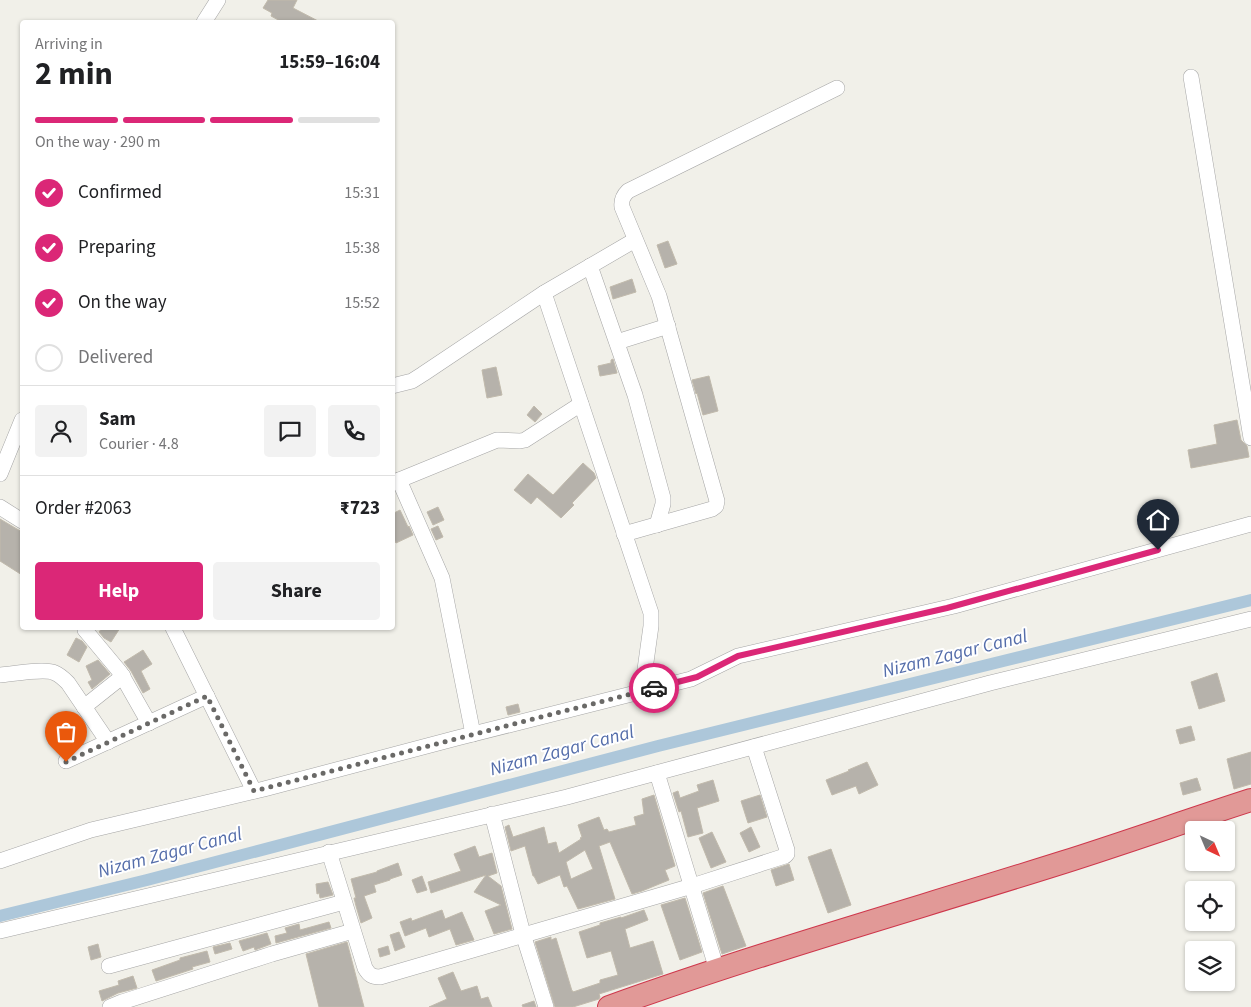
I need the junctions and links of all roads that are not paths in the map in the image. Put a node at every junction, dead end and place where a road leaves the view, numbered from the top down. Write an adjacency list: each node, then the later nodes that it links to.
1 (218, 0): 2 (street)
2 (205, 20)
3 (1191, 77): 13 (street)
4 (837, 88): 5 (street)
5 (636, 240): 6 (street); 8 (street)
6 (590, 266): 7 (street); 9 (street)
7 (544, 293): 10 (street); 11 (street)
8 (668, 326): 9 (street); 20 (street)
9 (617, 342): 20 (street)
10 (395, 385)
11 (581, 404): 16 (street); 21 (street)
12 (20, 432): 14 (street)
13 (1251, 438)
14 (17, 449): 15 (street)
15 (0, 474)
16 (396, 482): 31 (street)
17 (0, 507): 18 (street)
18 (20, 520)
19 (1251, 524): 27 (street)
20 (657, 525): 21 (street)
21 (624, 534): 27 (street)
22 (1251, 619): 33 (street)
23 (86, 630): 26 (street)
24 (174, 630): 28 (street)
25 (0, 675): 29 (street)
26 (123, 676): 29 (street); 30 (street)
27 (642, 691): 31 (street)
28 (207, 696): 30 (street); 36 (street)
29 (84, 707): 32 (street)
30 (149, 723): 32 (street)
31 (473, 734): 36 (street)
32 (108, 742): 34 (street)
33 (754, 746): 35 (street); 41 (street)
34 (66, 762)
35 (657, 773): 38 (street); 41 (street)
36 (254, 791): 40 (street)
37 (1251, 800): 47 (highway)
38 (492, 814): 39 (street); 45 (street)
39 (329, 852): 42 (street); 43 (street)
40 (0, 861)
41 (692, 886): 45 (street); 47 (street)
42 (344, 902): 44 (street); 46 (street)
43 (0, 931)
44 (353, 931): 45 (street); 48 (street)
45 (523, 934): 49 (street)
46 (109, 966)
47 (717, 970): 50 (highway)
48 (110, 1007)
49 (546, 1007)
50 (609, 1007)

